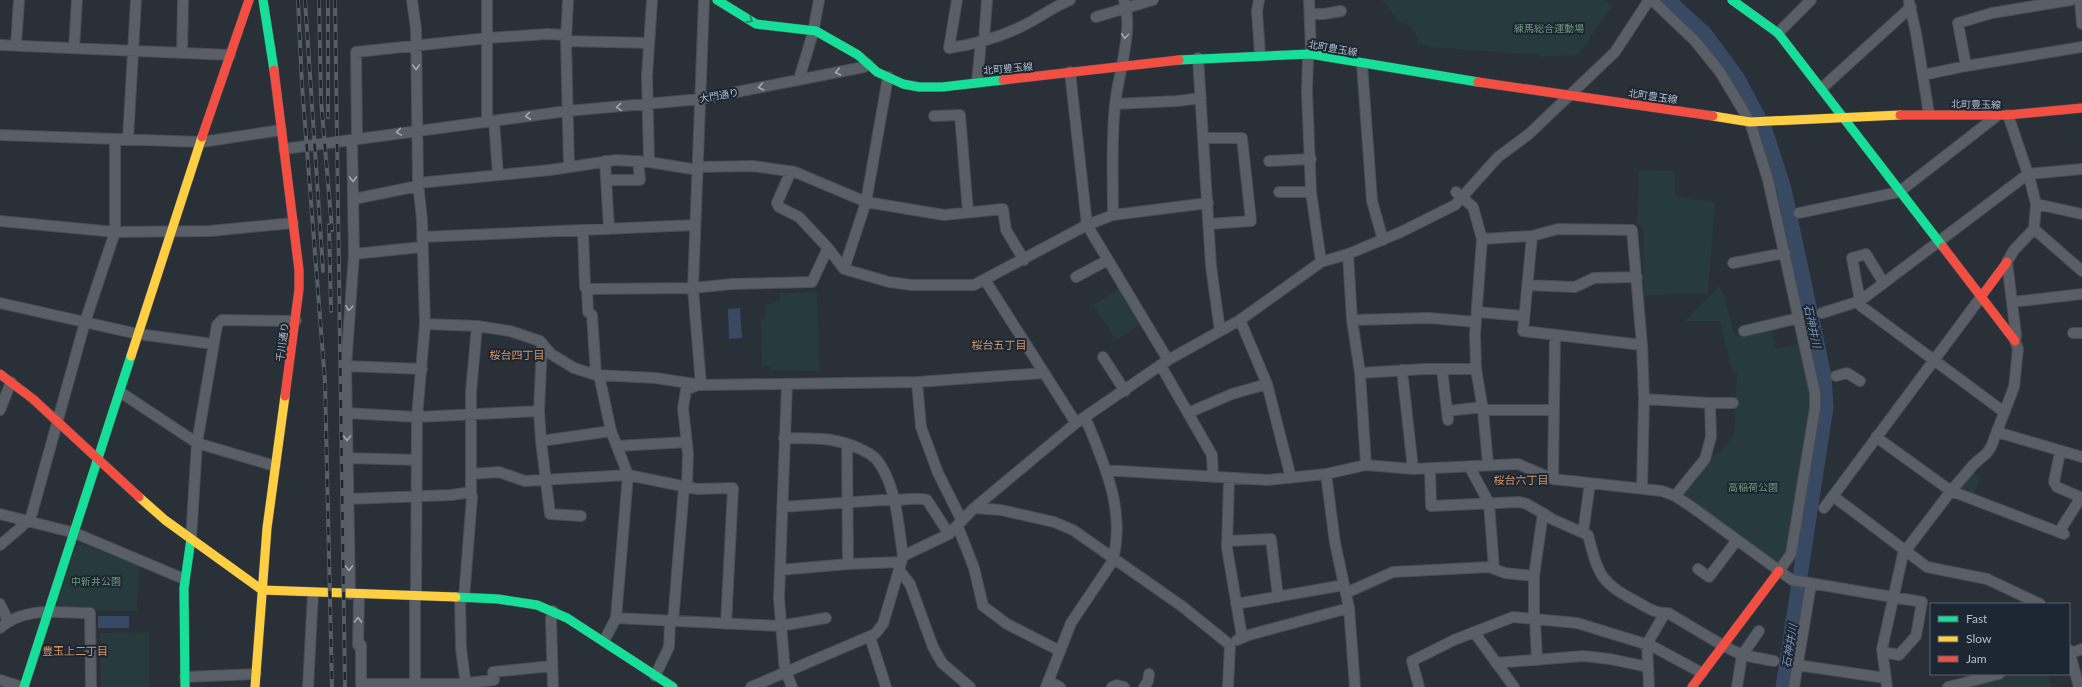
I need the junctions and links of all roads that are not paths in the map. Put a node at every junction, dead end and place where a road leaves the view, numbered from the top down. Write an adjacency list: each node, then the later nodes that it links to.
1 (19, 0): 38 (street)
2 (77, 0): 41 (street)
3 (136, 0): 42 (street)
4 (183, 0): 43 (street)
5 (249, 0): 45 (street)
6 (262, 0): 72 (street, 千川通り)
7 (412, 0): 39 (street)
8 (487, 0): 33 (street)
9 (568, 0): 34 (street)
10 (652, 0): 36 (street)
11 (704, 0): 60 (street)
12 (717, 0): 31 (street, one-way to 31)
13 (820, 0): 31 (street)
14 (956, 0): 35 (street)
15 (987, 0): 35 (street)
16 (1070, 0): 35 (street)
17 (1152, 0): 25 (street)
18 (1259, 0): 46 (street)
19 (1309, 0): 28 (street)
20 (1650, 0): 58 (street); 71 (street)
21 (1732, 0): 32 (street)
22 (1810, 0): 32 (street)
23 (2071, 0): 51 (street)
24 (2080, 0): 30 (street)
25 (1125, 3): 29 (street); 50 (street, one-way to 50)
26 (1910, 3): 53 (street); 57 (street)
27 (1341, 11): 28 (street)
28 (1310, 14): 44 (street)
29 (1096, 17)
30 (2082, 24)
31 (814, 30): 48 (street, 北町豊玉線); 55 (street)
32 (1778, 33): 57 (street)
33 (488, 38): 34 (street); 39 (street); 70 (street)
34 (566, 38): 36 (street); 64 (street)
35 (982, 41): 56 (street)
36 (648, 43): 61 (street)
37 (0, 45): 38 (street)
38 (16, 45): 41 (street)
39 (416, 46): 73 (street, one-way to 73); 78 (street)
40 (2082, 47): 51 (street)
41 (74, 48): 42 (street)
42 (133, 51): 43 (street); 77 (street)
43 (182, 53): 45 (street)
44 (1310, 54): 46 (street, 北町豊玉線); 49 (street, 北町豊玉線); 81 (street)
45 (230, 55): 79 (street)
46 (1260, 55): 47 (street, 北町豊玉線)
47 (1198, 58): 50 (street, 北町豊玉線); 59 (street)
48 (868, 64): 54 (street, 北町豊玉線); 55 (street, 大門通り, one-way to 55)
49 (1362, 64): 58 (street, 北町豊玉線); 119 (street)
50 (1122, 65): 52 (street, 北町豊玉線); 62 (street)
51 (1966, 66): 53 (street)
52 (1070, 72): 56 (street, 北町豊玉線); 109 (street)
53 (1923, 75): 65 (street)
54 (888, 77): 56 (street, 北町豊玉線); 99 (street)
55 (799, 79): 60 (street, 大門通り, one-way to 60)
56 (977, 82)
57 (1822, 88): 69 (street)
58 (1568, 95): 71 (street, 北町豊玉線); 97 (street)
59 (1200, 98): 62 (street); 75 (street)
60 (701, 99): 61 (street, 大門通り); 87 (street)
61 (647, 104): 64 (street, 大門通り, one-way to 64); 85 (street)
62 (1115, 104): 105 (street)
63 (2082, 108): 67 (street, 北町豊玉線)
64 (567, 111): 70 (street, 大門通り, one-way to 70); 86 (street)
65 (1929, 114): 66 (street, 北町豊玉線); 69 (street, 北町豊玉線)
66 (1998, 115): 67 (street, 北町豊玉線); 96 (street)
67 (2008, 115): 90 (street)
68 (934, 116): 102 (street)
69 (1842, 118): 71 (street, 北町豊玉線); 96 (street)
70 (491, 121): 73 (street, 大門通り); 91 (street)
71 (1750, 122): 123 (street)
72 (282, 130): 79 (street); 80 (street, 千川通り)
73 (418, 130): 78 (street, 大門通り, one-way to 78); 93 (street)
74 (0, 136): 76 (street)
75 (1204, 138): 100 (street); 108 (street)
76 (115, 139): 77 (street); 114 (street)
77 (128, 139): 79 (street)
78 (355, 139): 80 (street, 大門通り); 98 (street, one-way to 98)
79 (202, 142): 115 (street)
80 (284, 148): 107 (street, 千川通り)
81 (1311, 159): 84 (street); 95 (street)
82 (605, 161): 83 (street); 86 (street); 92 (street)
83 (638, 161): 85 (street); 92 (street)
84 (1269, 161)
85 (649, 162): 87 (street)
86 (569, 167): 91 (street)
87 (698, 168): 89 (street); 110 (street)
88 (2082, 169): 90 (street)
89 (791, 171): 99 (street); 122 (street)
90 (2028, 174): 101 (street); 120 (street)
91 (498, 175): 93 (street)
92 (606, 180): 111 (street)
93 (418, 185): 98 (street); 117 (street)
94 (1279, 192): 95 (street)
95 (1311, 192): 128 (street)
96 (1899, 192): 103 (street); 120 (street)
97 (1459, 194): 118 (street); 119 (street)
98 (354, 199): 124 (street)
99 (866, 202): 102 (street); 131 (street)
100 (1208, 204): 105 (street); 108 (street)
101 (2036, 204): 104 (street); 112 (street)
102 (968, 212): 126 (street)
103 (1799, 213)
104 (2082, 214)
105 (1113, 215): 109 (street)
106 (0, 221): 114 (street)
107 (293, 223): 115 (street); 151 (street, 千川通り)
108 (1209, 224): 156 (street)
109 (1087, 225): 126 (street); 127 (street)
110 (695, 226): 111 (street); 139 (street)
111 (609, 229): 113 (street)
112 (2034, 229): 129 (street); 132 (street)
113 (583, 230): 117 (street); 138 (street)
114 (115, 232): 115 (street); 152 (street)
115 (172, 232): 157 (street)
116 (1532, 236): 118 (street); 134 (street); 137 (street)
117 (422, 237): 121 (street)
118 (1482, 239): 147 (street)
119 (1383, 240): 125 (street)
120 (1938, 242): 136 (street); 141 (street)
121 (422, 248): 124 (street); 153 (street)
122 (828, 248): 131 (street); 139 (street)
123 (1785, 252): 130 (street); 148 (street)
124 (354, 254): 166 (street, one-way to 166)
125 (1348, 254): 128 (street); 150 (street)
126 (1024, 260): 135 (street)
127 (1108, 260): 133 (street); 165 (street)
128 (1321, 262): 149 (street)
129 (2007, 262): 141 (street); 143 (street)
130 (1732, 263)
131 (844, 269): 135 (street)
132 (2082, 270)
133 (1076, 277)
134 (1637, 277): 137 (street); 162 (street)
135 (985, 280): 171 (street)
136 (1883, 282): 142 (street); 142 (street)
137 (1527, 285): 146 (street)
138 (587, 288): 139 (street); 174 (street)
139 (693, 288): 181 (street)
140 (2082, 294): 143 (street)
141 (1981, 296): 159 (street); 164 (street)
142 (1860, 301): 145 (street); 164 (street)
143 (2012, 302): 159 (street)
144 (0, 303): 152 (street)
145 (1822, 313)
146 (1524, 316): 147 (street); 158 (street)
147 (1476, 317): 150 (street); 169 (street)
148 (1800, 318): 155 (street); 262 (street)
149 (1240, 320): 156 (street); 180 (street)
150 (1352, 320): 172 (street)
151 (296, 321): 160 (street); 215 (street, 千川通り)
152 (85, 322): 157 (street); 197 (street)
153 (425, 324): 154 (street); 167 (street)
154 (477, 326): 161 (street); 194 (street)
155 (1744, 331)
156 (1220, 332): 165 (street)
157 (138, 334): 160 (street); 183 (street)
158 (1555, 335): 162 (street); 189 (street)
159 (2015, 341): 191 (street)
160 (213, 344): 205 (street)
161 (542, 344): 174 (street); 190 (street)
162 (1642, 345): 184 (street)
163 (1103, 357): 182 (street)
164 (1934, 359): 191 (street); 201 (street)
165 (1165, 363): 182 (street); 193 (street)
166 (346, 366): 167 (street); 192 (street)
167 (422, 369): 195 (street)
168 (1442, 369): 169 (street); 170 (street); 187 (street)
169 (1476, 369): 187 (street)
170 (1402, 370): 172 (street); 218 (street)
171 (1044, 373): 177 (street); 198 (street)
172 (1360, 373): 213 (street)
173 (0, 374): 176 (street)
174 (597, 375): 181 (street); 199 (street)
175 (1836, 376): 178 (street)
176 (11, 382): 188 (street); 197 (street)
177 (916, 382): 179 (street); 247 (street)
178 (1860, 382)
179 (787, 384): 181 (street); 202 (street)
180 (1267, 384): 193 (street); 225 (street)
181 (699, 385): 204 (street)
182 (1125, 391): 196 (street)
183 (120, 392): 205 (street); 212 (street)
184 (1644, 399): 185 (street); 230 (street)
185 (1710, 403): 186 (street); 233 (street)
186 (1733, 403)
187 (1483, 408): 189 (street); 214 (street)
188 (0, 410)
189 (1554, 410): 227 (street)
190 (539, 411): 194 (street); 203 (street)
191 (2004, 412): 200 (street)
192 (346, 413): 195 (street); 210 (street, one-way to 210)
193 (1188, 413): 223 (street)
194 (471, 415): 195 (street); 220 (street)
195 (417, 417): 211 (street)
196 (1085, 417): 198 (street); 219 (street)
197 (57, 421): 212 (street); 246 (street)
198 (1076, 423): 241 (street)
199 (612, 431): 203 (street); 207 (street)
200 (1997, 432): 208 (street); 231 (street)
201 (1876, 437): 231 (street); 234 (street)
202 (784, 438): 206 (street); 240 (street)
203 (541, 441): 226 (street)
204 (687, 442): 207 (street); 229 (street)
205 (197, 443): 215 (street); 251 (street)
206 (847, 444): 237 (street); 238 (street)
207 (617, 446): 222 (street)
208 (2060, 452): 209 (street); 231 (street)
209 (2082, 457)
210 (347, 458): 211 (street); 236 (street)
211 (416, 460): 235 (street)
212 (98, 461): 248 (street); 251 (street)
213 (1366, 464): 218 (street); 221 (street)
214 (1488, 464): 216 (street); 227 (street)
215 (275, 466): 267 (street, 千川通り)
216 (1469, 466): 217 (street); 239 (street)
217 (1430, 468): 218 (street); 239 (street)
218 (1413, 469)
219 (1107, 472): 223 (street); 256 (street)
220 (471, 474): 226 (street); 232 (street)
221 (1326, 474): 225 (street); 266 (street)
222 (628, 475): 226 (street); 229 (street); 281 (street)
223 (1213, 477): 224 (street)
224 (1229, 478): 225 (street); 253 (street)
225 (1291, 478)
226 (544, 479): 245 (street)
227 (1553, 479): 228 (street)
228 (1590, 483): 230 (street); 249 (street)
229 (685, 487): 285 (street); 286 (street)
230 (1642, 489): 233 (street)
231 (1951, 490): 255 (street)
232 (471, 492): 235 (street); 272 (street)
233 (1676, 496): 252 (street)
234 (1833, 496): 242 (street); 255 (street)
235 (418, 497): 236 (street); 270 (street)
236 (348, 499): 269 (street, one-way to 269)
237 (894, 502): 238 (street); 250 (street); 257 (street)
238 (847, 503): 240 (street); 258 (street)
239 (1489, 503): 243 (street); 259 (street)
240 (782, 507): 261 (street)
241 (974, 508): 247 (street); 256 (street)
242 (1824, 508)
243 (1543, 513): 249 (street); 263 (street)
244 (0, 514): 246 (street)
245 (581, 516)
246 (28, 521): 248 (street); 254 (street)
247 (960, 524): 250 (street); 298 (street)
248 (75, 533): 264 (street); 279 (street)
249 (1583, 533): 280 (street)
250 (949, 534): 257 (street)
251 (191, 539): 264 (street); 267 (street)
252 (1737, 540): 260 (street); 262 (street)
253 (1227, 541): 273 (street); 276 (street)
254 (0, 544)
255 (1905, 550): 271 (street); 274 (street)
256 (1113, 559): 295 (street); 298 (street)
257 (901, 562): 258 (street); 292 (street); 331 (street)
258 (848, 564): 261 (street)
259 (1494, 569): 263 (street); 266 (street)
260 (1698, 569)
261 (780, 570): 287 (street)
262 (1779, 571): 265 (street); 296 (street)
263 (1534, 576): 283 (street)
264 (184, 578): 316 (street)
265 (1808, 584): 271 (street); 306 (street)
266 (1345, 589): 273 (street); 277 (street)
267 (262, 590): 268 (street); 311 (street, 千川通り)
268 (313, 593): 269 (street); 325 (street)
269 (354, 594): 270 (street); 319 (street, one-way to 269)
270 (415, 596): 272 (street); 321 (street)
271 (1893, 596): 301 (street); 301 (street)
272 (462, 597): 278 (street); 320 (street)
273 (1278, 597): 276 (street)
274 (2038, 603)
275 (0, 604): 284 (street)
276 (1236, 604): 291 (street)
277 (1349, 608): 291 (street); 337 (street)
278 (553, 611): 293 (street); 307 (street)
279 (49, 613): 284 (street); 322 (street); 323 (street)
280 (1665, 613): 294 (street); 296 (street)
281 (616, 618): 285 (street); 293 (street)
282 (826, 618): 287 (street)
283 (1535, 619): 290 (street); 294 (street); 303 (street)
284 (8, 621): 288 (street)
285 (672, 622): 286 (street); 314 (street)
286 (726, 624): 287 (street)
287 (780, 626): 309 (street)
288 (0, 628)
289 (1759, 631): 300 (street)
290 (1474, 632): 305 (street); 338 (street)
291 (1242, 637): 295 (street)
292 (870, 638): 309 (street); 330 (street)
293 (604, 641): 314 (street)
294 (1647, 644): 308 (street); 310 (street)
295 (1230, 645): 336 (street)
296 (1722, 645): 300 (street); 310 (street)
297 (2082, 649): 299 (street)
298 (1060, 651): 318 (street)
299 (2070, 652)
300 (1742, 655): 304 (street); 342 (street)
301 (1883, 655): 317 (street)
302 (2070, 656): 345 (street)
303 (1537, 660): 305 (street); 308 (street)
304 (1774, 661)
305 (1496, 663): 339 (street)
306 (1797, 665): 317 (street); 343 (street)
307 (552, 666): 320 (street); 326 (street)
308 (1648, 667): 340 (street)
309 (785, 672): 328 (street); 329 (street)
310 (1702, 673): 341 (street)
311 (256, 674): 316 (street); 324 (street, 千川通り)
312 (1148, 674): 335 (street)
313 (1995, 675): 344 (street)
314 (655, 676): 327 (street)
315 (0, 680): 322 (street)
316 (185, 682)
317 (1886, 683)
318 (1047, 684): 332 (street)
319 (380, 685): 321 (street)
320 (465, 685): 321 (street)
321 (415, 686)
322 (23, 687)
323 (91, 687)
324 (255, 687)
325 (308, 687)
326 (553, 687)
327 (673, 687)
328 (751, 687)
329 (792, 687)
330 (886, 687)
331 (970, 687)
332 (1060, 687)
333 (1112, 687): 334 (street)
334 (1124, 687)
335 (1144, 687)
336 (1228, 687)
337 (1356, 687)
338 (1419, 687)
339 (1514, 687)
340 (1649, 687)
341 (1692, 687)
342 (1737, 687)
343 (1794, 687)
344 (1948, 687)
345 (2079, 687)

